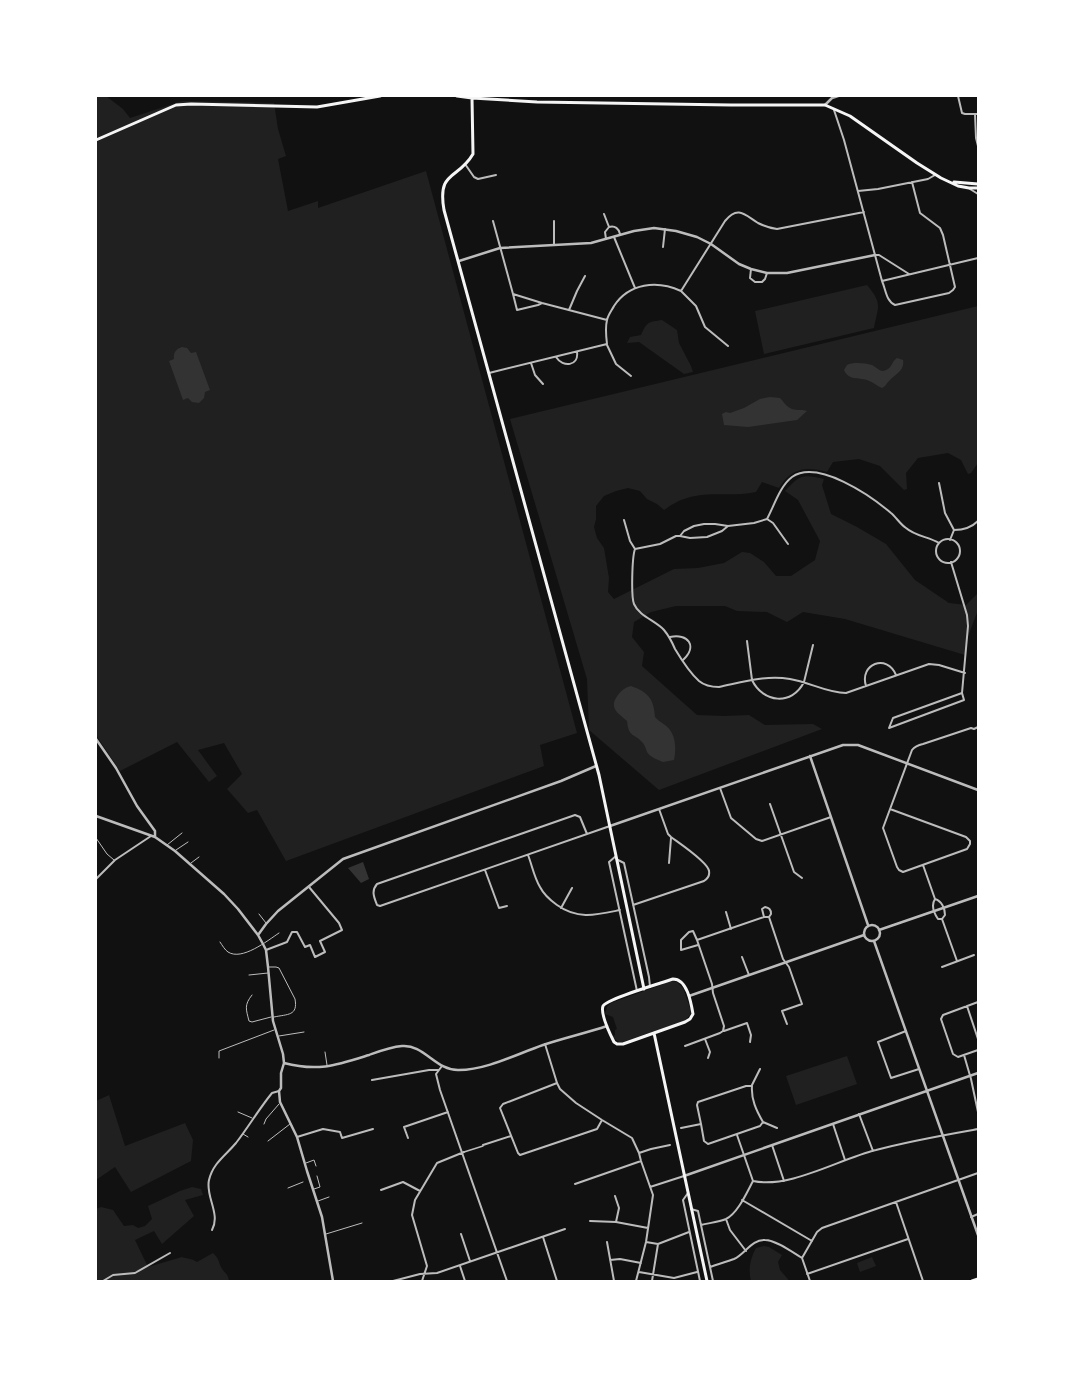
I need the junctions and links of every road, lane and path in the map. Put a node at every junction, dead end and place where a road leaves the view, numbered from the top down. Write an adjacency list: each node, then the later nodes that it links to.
1 (380, 96): 10 (main road)
2 (457, 96): 5 (main road)
3 (838, 96): 6 (street)
4 (958, 96): 8 (street)
5 (472, 98): 6 (main road); 12 (main road)
6 (825, 105): 7 (main road)
7 (834, 109): 14 (main road); 20 (street)
8 (975, 114): 9 (street); 11 (street)
9 (978, 114)
10 (96, 140)
11 (978, 146)
12 (465, 164): 13 (street); 37 (main road)
13 (496, 175)
14 (935, 175): 15 (street); 16 (main road)
15 (912, 182): 20 (street); 38 (street)
16 (950, 182): 17 (main road); 18 (main road)
17 (978, 184)
18 (969, 188): 19 (main road); 21 (street)
19 (978, 188)
20 (858, 191): 22 (street)
21 (978, 194)
22 (864, 212): 31 (street); 35 (street)
23 (604, 214): 26 (street)
24 (493, 221): 34 (street)
25 (554, 221): 32 (street)
26 (609, 227): 28 (street); 30 (street)
27 (665, 229): 28 (street); 31 (street); 33 (street)
28 (620, 234): 29 (street)
29 (614, 236): 30 (street); 44 (street)
30 (606, 239): 32 (street)
31 (711, 244): 39 (street); 45 (street)
32 (554, 246): 34 (street)
33 (663, 247)
34 (500, 248): 37 (street); 46 (street)
35 (875, 256): 40 (street); 41 (street); 43 (street)
36 (978, 258): 38 (street)
37 (458, 261): 55 (main road)
38 (950, 264): 41 (street); 43 (street)
39 (750, 269): 40 (street); 40 (street)
40 (767, 272)
41 (909, 274): 43 (street)
42 (585, 276): 48 (street)
43 (882, 281)
44 (635, 288): 45 (street); 49 (street)
45 (680, 291): 51 (street)
46 (513, 294): 47 (street); 47 (street)
47 (542, 303): 48 (street)
48 (569, 310): 49 (street)
49 (607, 320): 50 (street)
50 (607, 344): 52 (street); 56 (street)
51 (728, 346)
52 (578, 352): 53 (street); 53 (street)
53 (556, 357): 54 (street)
54 (531, 363): 55 (street); 57 (street)
55 (489, 373): 84 (main road)
56 (631, 376)
57 (543, 384)
58 (939, 483): 63 (street)
59 (767, 519): 62 (street); 66 (street); 67 (street)
60 (624, 520): 68 (street)
61 (978, 521): 63 (street)
62 (728, 526): 64 (street); 64 (street)
63 (954, 530): 65 (street)
64 (680, 536): 68 (street)
65 (950, 540): 66 (street); 69 (street)
66 (939, 543): 69 (street)
67 (788, 544)
68 (635, 550): 70 (street)
69 (951, 562): 74 (street)
70 (670, 637): 73 (street); 73 (street)
71 (747, 641): 76 (street)
72 (812, 645): 77 (street)
73 (683, 660): 76 (street)
74 (964, 673): 75 (street); 79 (street)
75 (896, 675): 78 (street); 78 (street)
76 (752, 680): 77 (street); 77 (street)
77 (804, 682): 78 (street)
78 (866, 686)
79 (962, 693): 79 (street)
80 (978, 728): 83 (street)
81 (96, 739): 97 (street)
82 (810, 756): 83 (street); 85 (street); 91 (street)
83 (907, 764): 86 (street); 89 (street)
84 (596, 766): 92 (main road); 113 (street)
85 (720, 788): 88 (street); 95 (street)
86 (978, 790)
87 (770, 804): 95 (street)
88 (659, 809): 92 (street); 99 (street)
89 (890, 809): 109 (street); 109 (street)
90 (96, 816): 96 (street)
91 (831, 817): 95 (street); 129 (street)
92 (610, 826): 94 (street); 105 (main road)
93 (182, 833): 101 (lane)
94 (587, 834): 103 (street); 110 (street)
95 (782, 835): 111 (street)
96 (151, 836): 97 (street); 106 (street)
97 (155, 837): 101 (street)
98 (96, 838): 106 (lane)
99 (671, 838): 107 (street); 117 (street)
100 (188, 842): 102 (lane)
101 (167, 845): 102 (street)
102 (175, 851): 108 (street)
103 (528, 854): 110 (street); 119 (street)
104 (199, 857): 108 (lane)
105 (616, 858): 117 (street); 121 (street); 152 (main road)
106 (115, 860): 112 (street)
107 (669, 863)
108 (190, 864): 133 (street)
109 (924, 865): 116 (street)
110 (485, 870): 118 (street)
111 (802, 878)
112 (96, 879)
113 (309, 887): 128 (street); 140 (street)
114 (572, 888): 119 (street)
115 (978, 896): 120 (street)
116 (935, 899): 120 (street); 122 (street)
117 (633, 905): 150 (street)
118 (507, 906)
119 (561, 908): 121 (street)
120 (944, 908): 122 (street); 127 (street)
121 (620, 910): 153 (street)
122 (934, 911): 127 (street); 131 (street)
123 (726, 912): 130 (street)
124 (258, 914): 128 (lane)
125 (764, 916): 126 (street); 126 (street); 130 (street)
126 (769, 917): 144 (street)
127 (942, 919): 143 (street)
128 (266, 924): 133 (street)
129 (868, 925): 131 (street); 134 (street)
130 (731, 929): 135 (street)
131 (879, 930): 136 (street)
132 (279, 933): 138 (lane)
133 (258, 935): 138 (street)
134 (864, 936): 136 (street); 144 (street)
135 (696, 940): 139 (street); 139 (street)
136 (874, 941): 163 (street)
137 (220, 942): 138 (lane)
138 (263, 944): 140 (street)
139 (698, 946): 151 (street)
140 (266, 950): 145 (street)
141 (974, 955): 143 (street)
142 (742, 957): 149 (street)
143 (957, 961): 146 (street)
144 (786, 963): 149 (street); 159 (street)
145 (268, 967): 147 (street); 158 (lane)
146 (942, 967)
147 (269, 973): 148 (lane); 158 (street)
148 (249, 975)
149 (750, 975): 151 (street)
150 (650, 987): 152 (main road); 155 (main road)
151 (713, 988): 155 (street); 162 (street)
152 (644, 989): 153 (main road)
153 (638, 991): 160 (main road)
154 (252, 995): 158 (lane)
155 (688, 997): 165 (main road)
156 (978, 1002): 157 (street)
157 (967, 1006): 168 (street); 174 (street)
158 (274, 1017): 161 (street)
159 (787, 1024)
160 (607, 1026): 165 (main road); 170 (street)
161 (276, 1030): 166 (street); 175 (lane)
162 (724, 1031): 167 (street); 169 (street)
163 (906, 1031): 181 (street); 181 (street)
164 (304, 1032): 166 (lane)
165 (654, 1034): 227 (main road)
166 (278, 1036): 177 (street)
167 (705, 1039): 171 (street); 176 (street)
168 (978, 1039)
169 (750, 1042)
170 (544, 1044): 178 (street); 186 (street)
171 (686, 1046)
172 (978, 1050): 174 (street)
173 (325, 1052): 179 (lane)
174 (964, 1055): 184 (street)
175 (219, 1058)
176 (708, 1058)
177 (284, 1063): 179 (street); 188 (street)
178 (442, 1066): 179 (street); 182 (street)
179 (327, 1067)
180 (760, 1068): 187 (street)
181 (919, 1069): 189 (street)
182 (438, 1070): 185 (street); 192 (street)
183 (978, 1073): 184 (street)
184 (970, 1076): 189 (street); 193 (street)
185 (372, 1080)
186 (557, 1083): 196 (street); 208 (street)
187 (752, 1086): 197 (street); 200 (street)
188 (279, 1091): 190 (street); 195 (street)
189 (927, 1091): 194 (street); 209 (street)
190 (280, 1102): 198 (street); 199 (lane)
191 (238, 1112): 195 (lane)
192 (448, 1112): 212 (street); 218 (street)
193 (978, 1112)
194 (859, 1114): 201 (street); 217 (street)
195 (253, 1119): 206 (street)
196 (602, 1120): 208 (street); 219 (street)
197 (763, 1122): 203 (street); 207 (street)
198 (290, 1123): 211 (street); 213 (lane)
199 (264, 1124)
200 (701, 1124): 202 (street); 207 (street)
201 (832, 1124): 216 (street); 221 (street)
202 (681, 1128)
203 (777, 1128)
204 (373, 1129): 211 (street)
205 (978, 1129): 209 (street)
206 (242, 1134): 210 (lane); 253 (street)
207 (737, 1135): 220 (street)
208 (511, 1136): 214 (street)
209 (942, 1136): 217 (street); 228 (street)
210 (248, 1137)
211 (298, 1137): 223 (street)
212 (408, 1138)
213 (268, 1141)
214 (484, 1145): 218 (street)
215 (670, 1145): 219 (street)
216 (772, 1145): 220 (street); 230 (street)
217 (873, 1151): 221 (street)
218 (463, 1152): 237 (street); 267 (street)
219 (639, 1153): 222 (street)
220 (744, 1154): 227 (street); 229 (street)
221 (845, 1160): 230 (street)
222 (641, 1161): 232 (street); 233 (street)
223 (305, 1163): 224 (lane); 235 (street)
224 (316, 1166)
225 (978, 1173): 228 (street)
226 (317, 1176): 235 (lane)
227 (684, 1176): 233 (street); 238 (main road)
228 (958, 1180): 243 (street); 246 (street)
229 (753, 1181): 230 (street); 241 (street)
230 (784, 1181)
231 (303, 1182): 234 (lane)
232 (575, 1184)
233 (650, 1187): 252 (street)
234 (288, 1188)
235 (313, 1189): 242 (street)
236 (381, 1190): 237 (street)
237 (420, 1191): 276 (street)
238 (688, 1193): 244 (main road); 255 (street)
239 (615, 1196): 249 (street)
240 (329, 1197): 242 (lane)
241 (742, 1200): 247 (street); 261 (street)
242 (317, 1202): 256 (street)
243 (896, 1202): 260 (street); 261 (street)
244 (691, 1209): 251 (street); 291 (main road)
245 (978, 1214): 246 (street)
246 (971, 1217): 258 (street)
247 (726, 1219): 251 (street); 265 (street)
248 (590, 1221): 249 (street)
249 (616, 1222): 252 (street)
250 (362, 1223): 256 (lane)
251 (702, 1226): 273 (street)
252 (648, 1228): 263 (street)
253 (212, 1230)
254 (565, 1230): 259 (street)
255 (689, 1232): 264 (street); 275 (street)
256 (326, 1234): 281 (street)
257 (461, 1234): 270 (street)
258 (978, 1235)
259 (543, 1237): 267 (street); 286 (street)
260 (908, 1239): 278 (street); 294 (street)
261 (812, 1241): 268 (street)
262 (607, 1242): 269 (street)
263 (646, 1242): 264 (street); 271 (street)
264 (658, 1244): 277 (street)
265 (746, 1251): 268 (street); 273 (street)
266 (170, 1253): 280 (street)
267 (497, 1253): 270 (street); 285 (street)
268 (802, 1258): 278 (street)
269 (610, 1260): 271 (street); 287 (street)
270 (470, 1262): 272 (street)
271 (641, 1263): 274 (street)
272 (460, 1266): 276 (street); 284 (street)
273 (710, 1267): 292 (street)
274 (639, 1272): 277 (street); 288 (street)
275 (697, 1272): 277 (street); 290 (street)
276 (426, 1273): 282 (street); 283 (street)
277 (653, 1274): 289 (street)
278 (807, 1274): 293 (street)
279 (978, 1279): 295 (main road)
280 (103, 1281)
281 (333, 1281)
282 (393, 1281)
283 (422, 1281)
284 (465, 1281)
285 (507, 1281)
286 (557, 1281)
287 (614, 1281)
288 (636, 1281)
289 (652, 1281)
290 (700, 1281)
291 (707, 1281)
292 (713, 1281)
293 (810, 1281)
294 (923, 1281)
295 (972, 1281)

